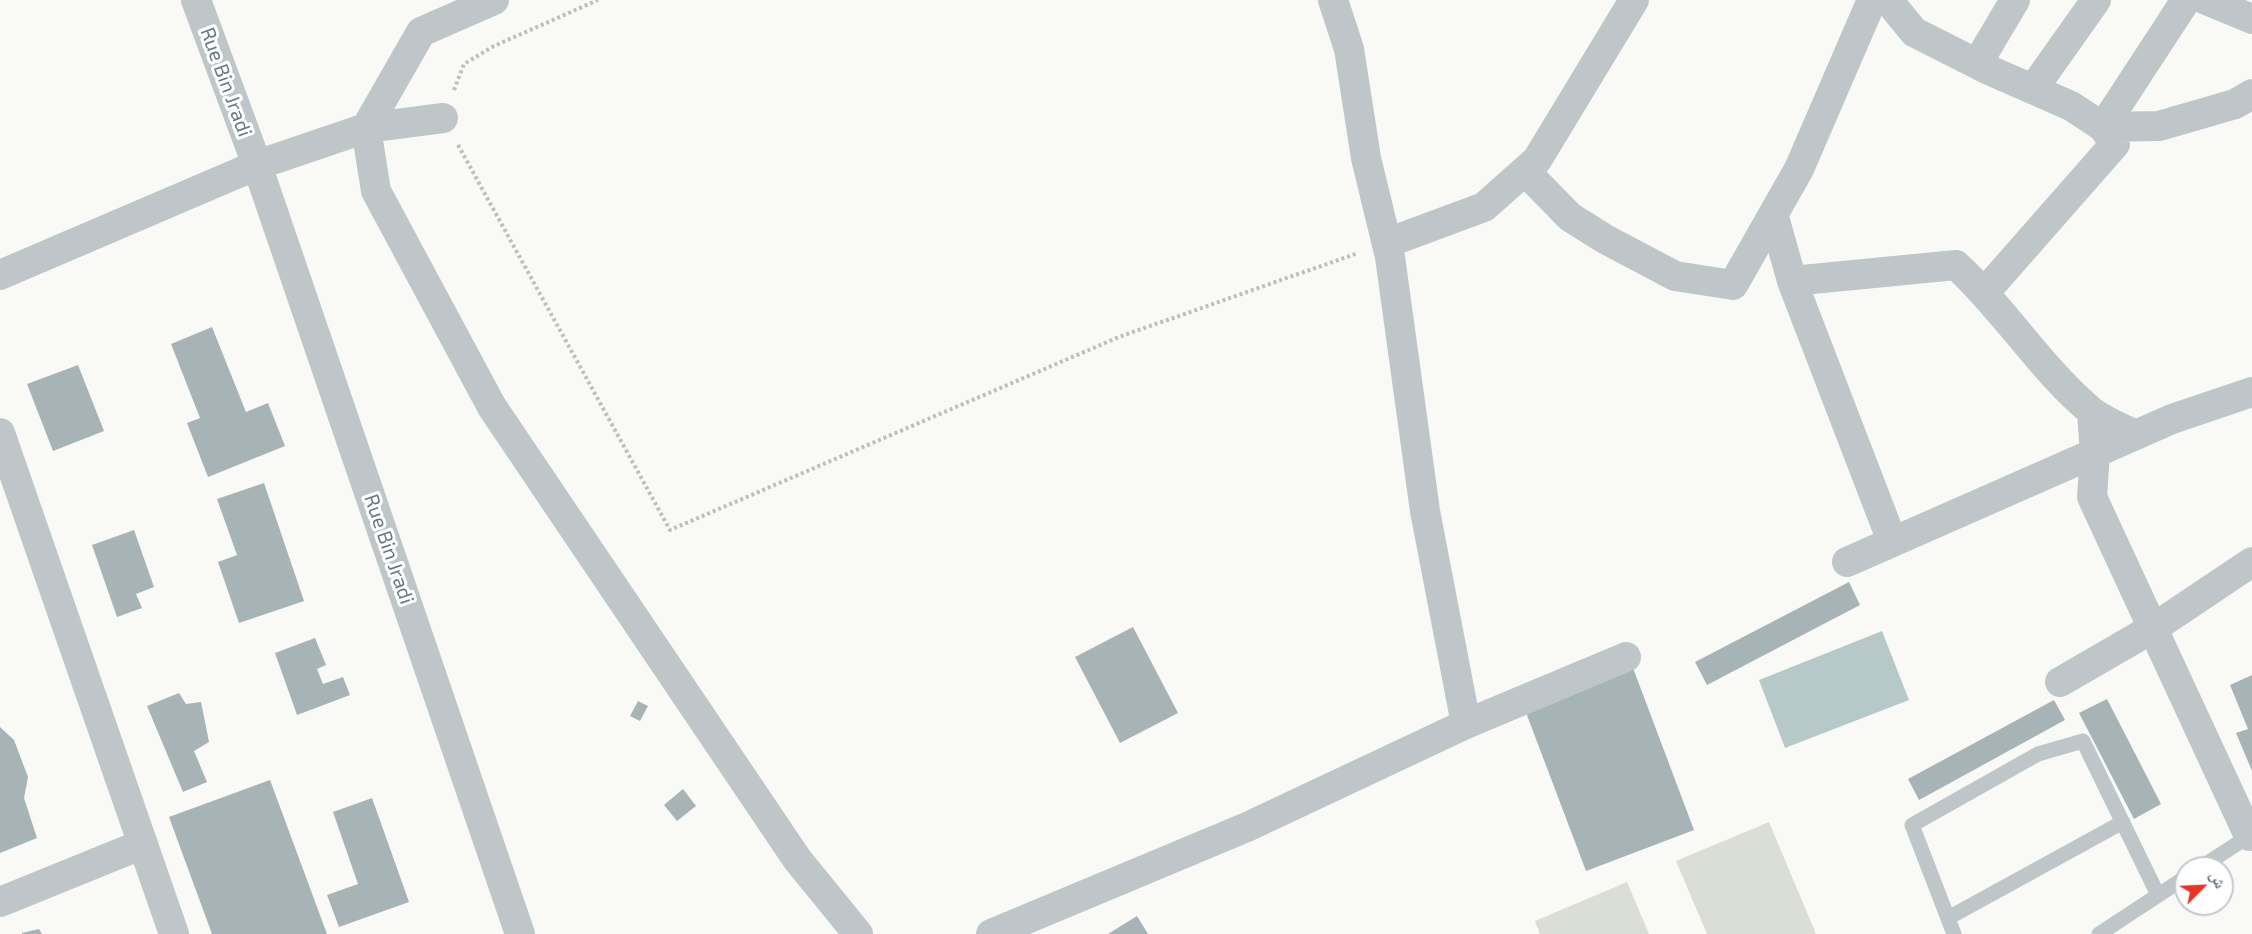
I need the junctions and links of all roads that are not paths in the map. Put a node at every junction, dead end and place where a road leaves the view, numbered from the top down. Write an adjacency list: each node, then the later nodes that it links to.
1 (196, 0): 18 (street, Rue Bin Jradi)
2 (494, 0): 17 (street)
3 (1333, 0): 21 (street)
4 (1634, 0): 19 (street)
5 (1872, 0): 20 (street)
6 (1888, 0): 12 (street)
7 (2015, 0): 12 (street)
8 (2096, 0): 13 (street)
9 (2186, 0): 16 (street)
10 (2206, 0): 11 (street)
11 (2252, 19)
12 (1977, 64): 13 (street)
13 (2033, 89): 16 (street)
14 (2252, 94): 16 (street)
15 (443, 118): 17 (street)
16 (2103, 127): 24 (street)
17 (366, 128): 18 (street); 47 (street)
18 (257, 165): 22 (street); 46 (street, Rue Bin Jradi)
19 (1525, 171): 20 (street); 21 (street)
20 (1773, 217): 23 (street)
21 (1386, 243): 36 (street)
22 (0, 275)
23 (1792, 281): 24 (street); 30 (street)
24 (1985, 292): 26 (street)
25 (2252, 392): 28 (street)
26 (2092, 413): 28 (street); 29 (street)
27 (0, 433): 39 (street)
28 (2136, 435): 29 (street)
29 (2095, 453): 30 (street); 33 (street)
30 (1892, 541): 31 (street)
31 (1847, 562)
32 (2252, 562): 33 (street)
33 (2155, 627): 35 (street); 38 (street)
34 (1626, 657): 36 (street)
35 (2060, 682)
36 (1466, 724): 48 (street)
37 (2123, 822): 42 (lane); 44 (lane); 44 (lane)
38 (2251, 835): 40 (lane)
39 (143, 844): 43 (street); 45 (street)
40 (2219, 856)
41 (2174, 885): 42 (lane)
42 (2158, 895): 50 (lane)
43 (0, 902)
44 (1948, 918): 49 (lane)
45 (174, 934)
46 (520, 934)
47 (858, 934)
48 (991, 934)
49 (1954, 934)
50 (2099, 934)

